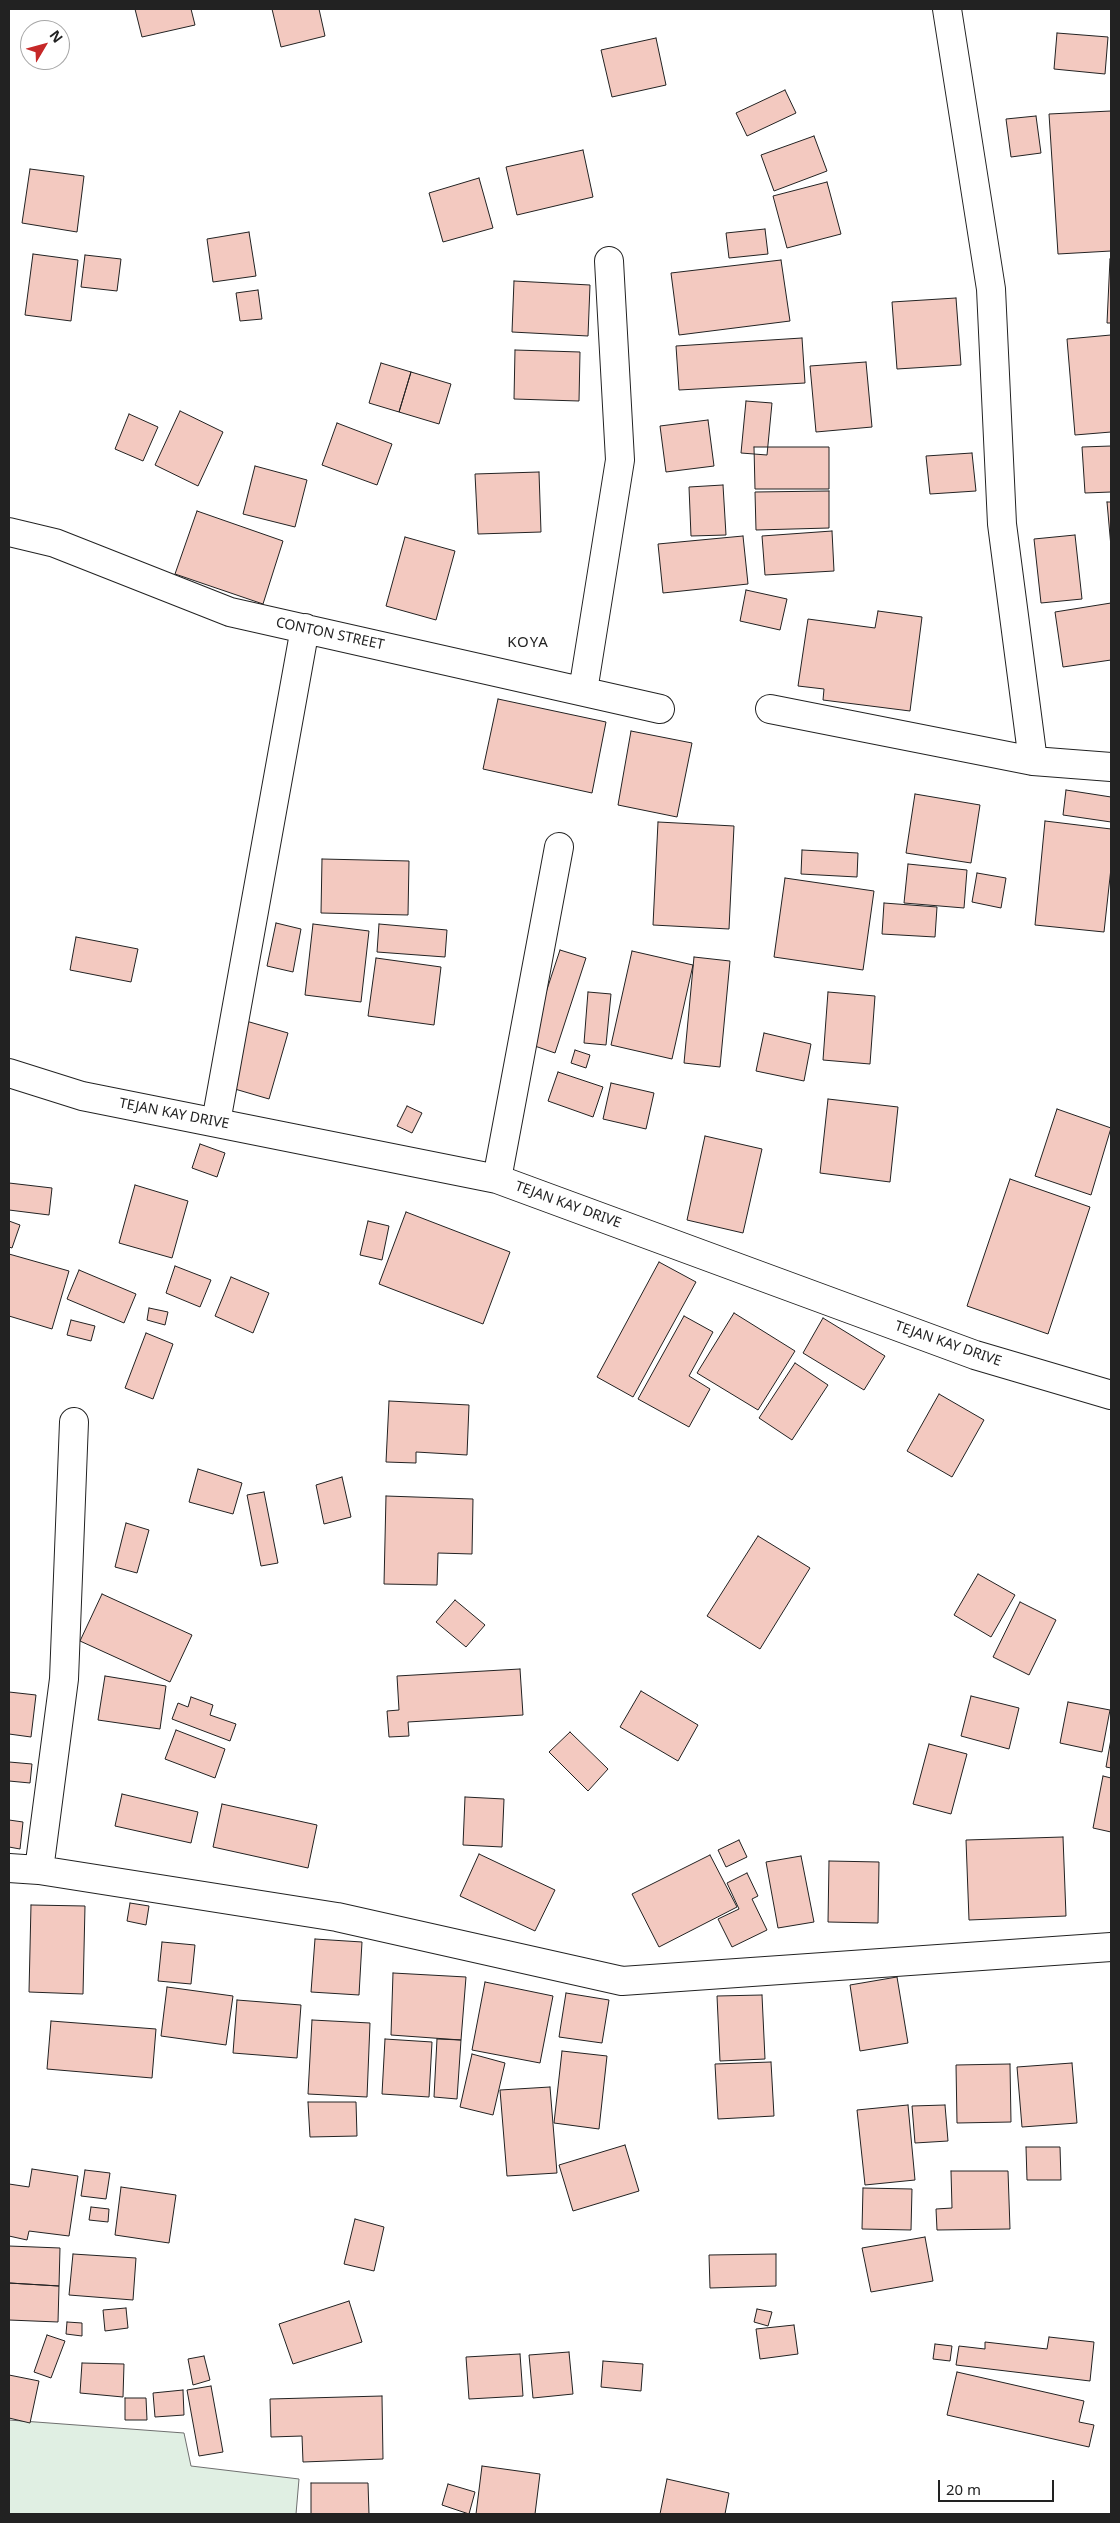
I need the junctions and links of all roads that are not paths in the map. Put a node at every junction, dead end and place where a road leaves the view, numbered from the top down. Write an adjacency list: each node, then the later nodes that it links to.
1 (947, 9): 8 (street)
2 (608, 260): 5 (street)
3 (9, 532): 4 (street, CONTON STREET)
4 (305, 628): 5 (street, CONTON STREET); 12 (street)
5 (583, 691): 6 (street, CONTON STREET)
6 (660, 708)
7 (770, 709): 8 (street)
8 (1033, 762): 9 (street)
9 (1111, 767)
10 (559, 847): 13 (street)
11 (9, 1073): 12 (street, TEJAN KAY DRIVE)
12 (216, 1122): 13 (street, TEJAN KAY DRIVE)
13 (497, 1179): 14 (street, TEJAN KAY DRIVE)
14 (1111, 1395)
15 (74, 1422): 17 (street)
16 (9, 1868): 17 (street)
17 (39, 1870): 18 (street)
18 (1111, 1947)

